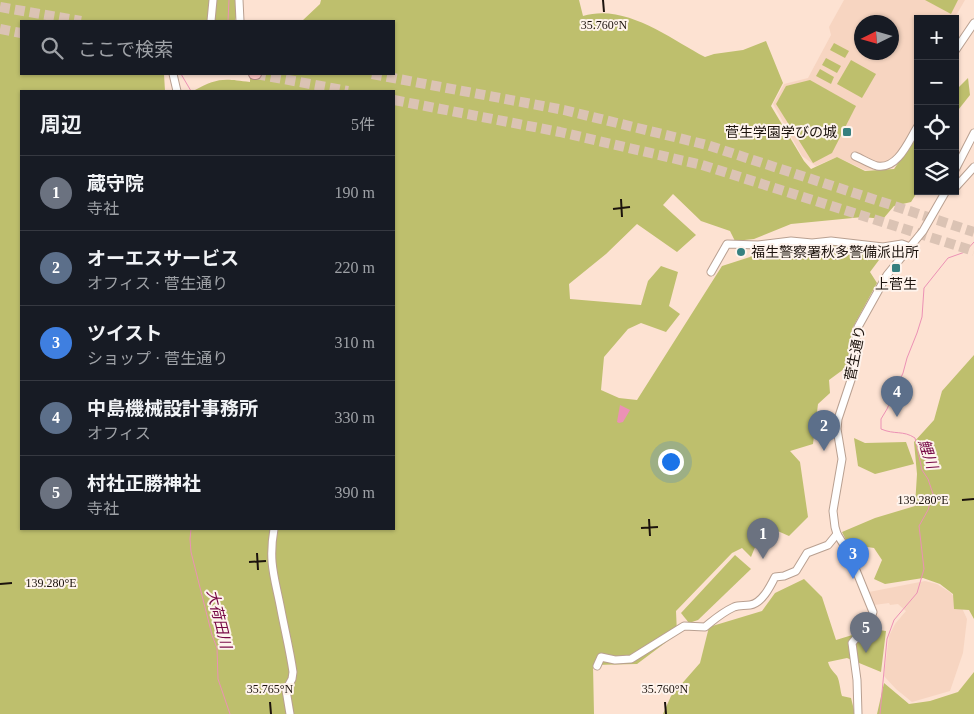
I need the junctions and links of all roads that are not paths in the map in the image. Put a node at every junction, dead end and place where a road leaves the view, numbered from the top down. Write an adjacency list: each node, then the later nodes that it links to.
1 (213, 0): 3 (street)
2 (239, 0): 4 (street)
3 (211, 20)
4 (240, 20)
5 (974, 23): 6 (street)
6 (959, 44)
7 (173, 75): 8 (street)
8 (177, 90)
9 (914, 132): 11 (street)
10 (974, 133): 12 (street)
11 (855, 156)
12 (959, 161)
13 (959, 167): 14 (street)
14 (972, 169): 15 (street)
15 (959, 184)
16 (944, 195): 18 (street, 菅生通り)
17 (949, 195): 18 (street)
18 (941, 202): 19 (street, 菅生通り)
19 (910, 247): 20 (street); 22 (street, 菅生通り)
20 (711, 272)
21 (274, 530): 24 (street)
22 (837, 534): 23 (street); 25 (street, 菅生通り)
23 (597, 666)
24 (290, 714)
25 (858, 714)

